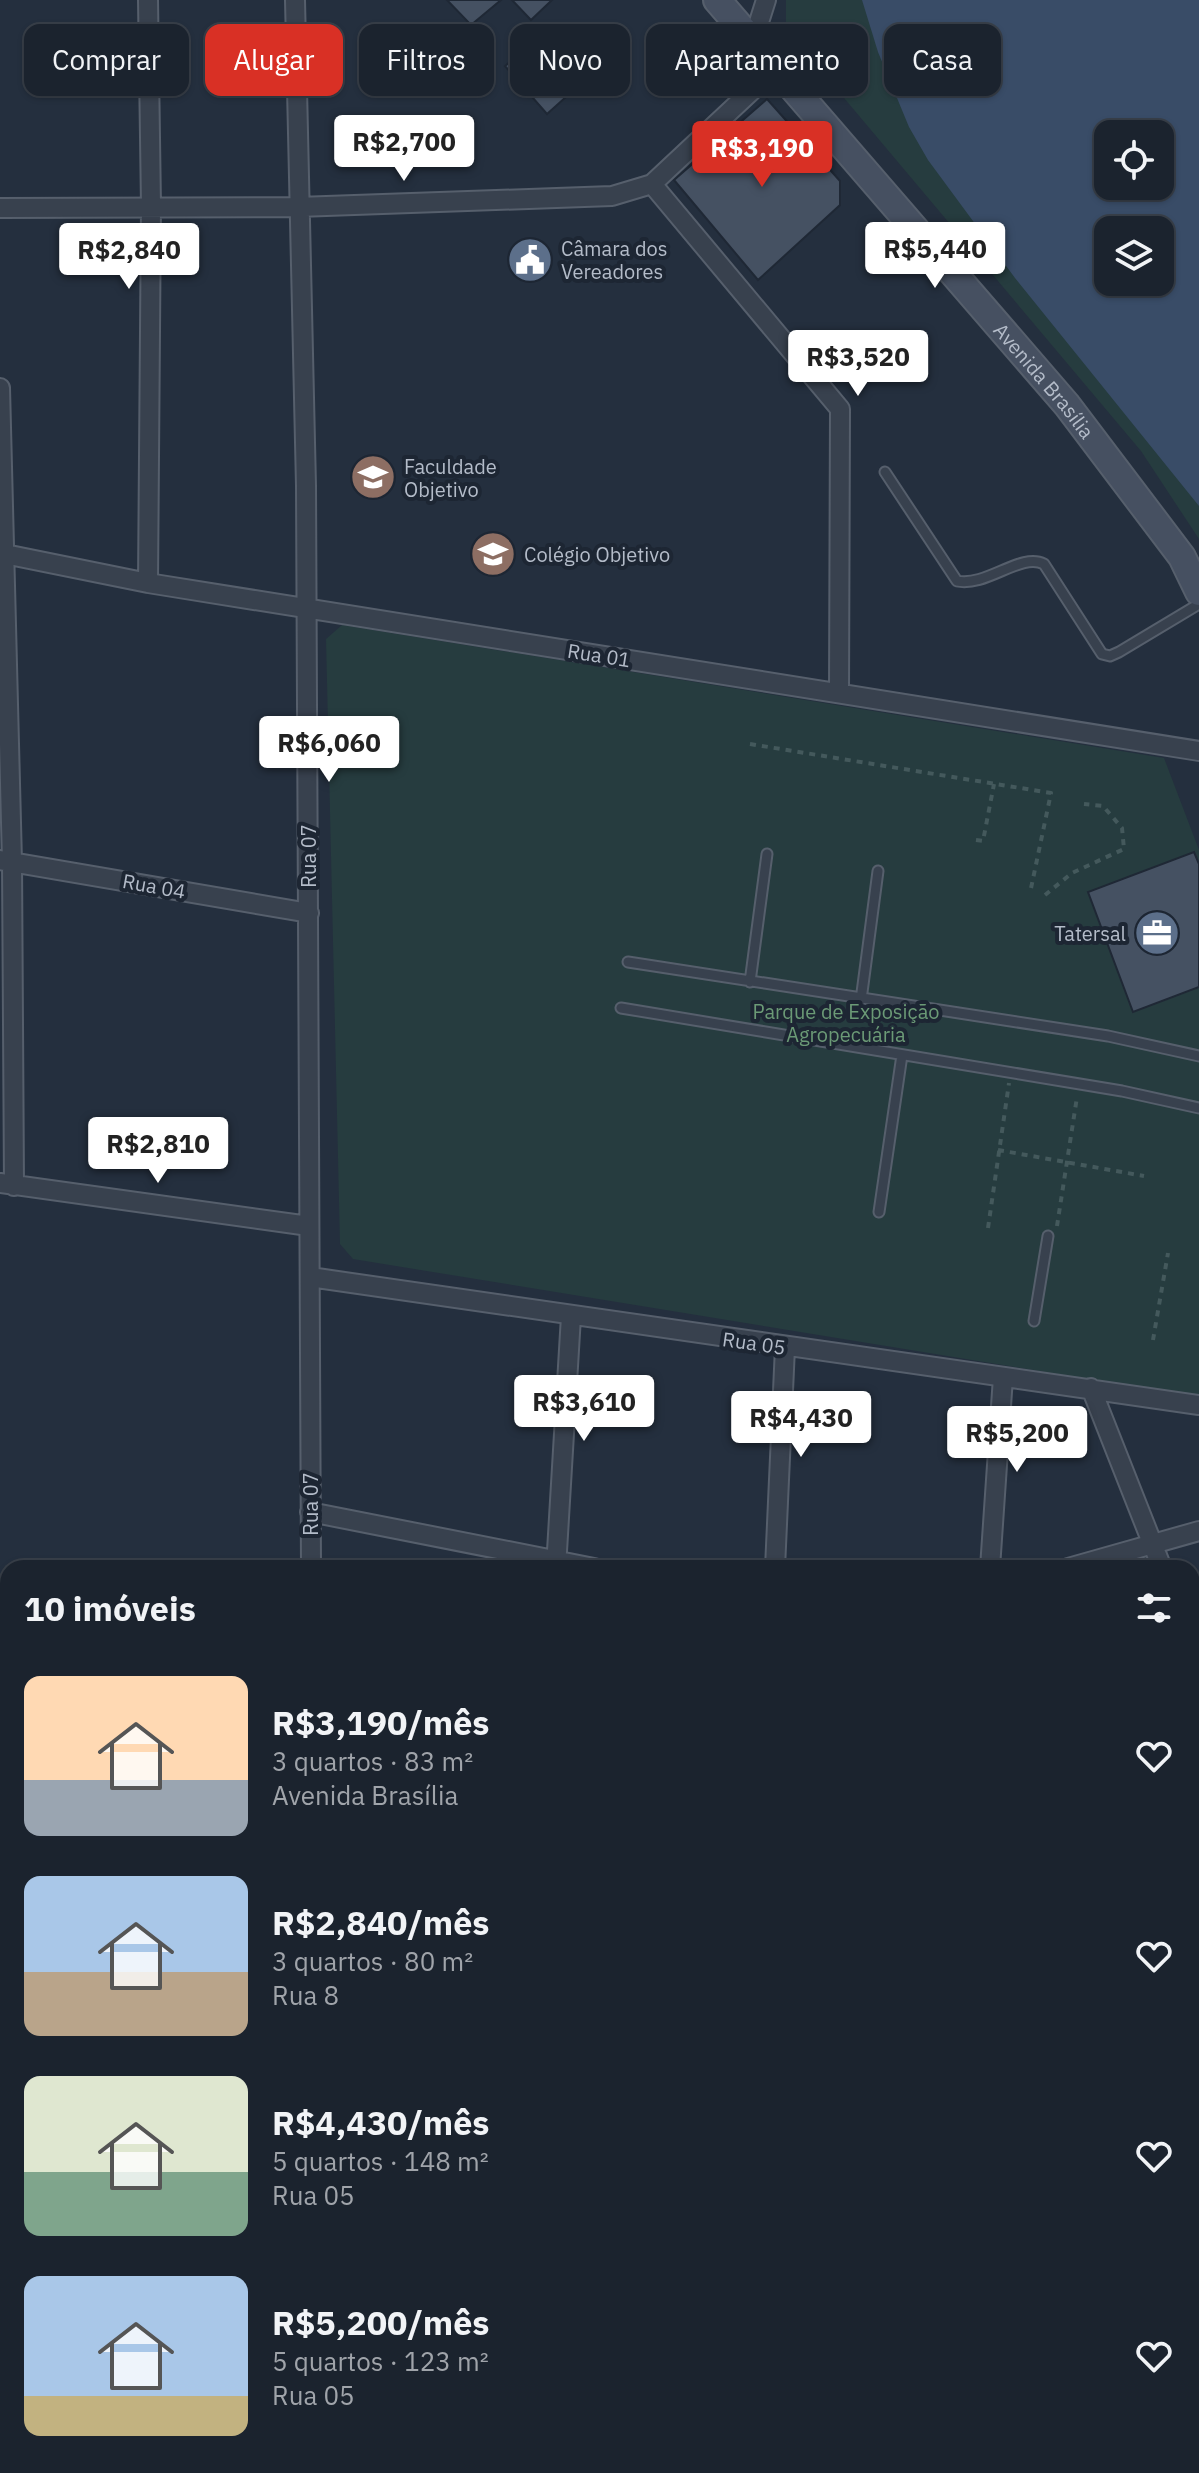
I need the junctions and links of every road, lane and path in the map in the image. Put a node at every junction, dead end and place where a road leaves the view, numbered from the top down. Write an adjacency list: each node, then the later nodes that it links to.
1 (148, 0): 10 (street)
2 (766, 0): 6 (street)
3 (290, 1): 11 (street, Rua 07)
4 (726, 3): 5 (main road, Avenida Brasília)
5 (741, 24)
6 (758, 24)
7 (746, 96): 9 (street)
8 (800, 96): 16 (main road, Avenida Brasília)
9 (652, 184): 11 (street); 22 (street)
10 (151, 206): 11 (street); 12 (street); 18 (street)
11 (298, 207): 21 (street, Rua 07)
12 (0, 208)
13 (0, 388): 15 (street)
14 (885, 472): 20 (lane)
15 (2, 554): 18 (street, Rua 01); 29 (street)
16 (1182, 557): 17 (main road); 19 (main road, Avenida Brasília)
17 (1199, 580)
18 (148, 583): 21 (street, Rua 01)
19 (1199, 592)
20 (1199, 604)
21 (306, 608): 22 (street, Rua 01); 33 (street, Rua 07)
22 (839, 693): 24 (street, Rua 01)
23 (750, 744): 25 (path)
24 (1199, 751)
25 (994, 783): 27 (path); 31 (path)
26 (1084, 804): 32 (path)
27 (976, 840)
28 (767, 854): 35 (lane)
29 (6, 861): 33 (street, Rua 04); 46 (street)
30 (878, 871): 36 (lane)
31 (1030, 893)
32 (1045, 895)
33 (309, 913): 48 (street, Rua 07)
34 (628, 962): 35 (lane)
35 (750, 982): 36 (lane)
36 (861, 1000): 39 (lane)
37 (621, 1008): 38 (lane)
38 (902, 1055): 40 (lane); 47 (lane)
39 (1199, 1056)
40 (1011, 1073): 41 (lane); 43 (path)
41 (1079, 1084): 42 (lane); 44 (path)
42 (1199, 1108)
43 (998, 1150): 44 (path); 49 (path)
44 (1068, 1163): 45 (path); 50 (path)
45 (1144, 1176)
46 (7, 1184): 48 (street)
47 (879, 1212)
48 (309, 1226): 52 (street, Rua 07)
49 (988, 1228)
50 (1052, 1236): 54 (lane)
51 (1168, 1253): 55 (path)
52 (310, 1277): 53 (street, Rua 05); 60 (street, Rua 07)
53 (571, 1316): 56 (street, Rua 05); 65 (street)
54 (1034, 1321)
55 (1153, 1340)
56 (785, 1347): 57 (street, Rua 05); 66 (street)
57 (1003, 1377): 58 (street, Rua 05); 67 (street)
58 (1091, 1388): 59 (street, Rua 05); 62 (street)
59 (1199, 1405)
60 (310, 1512): 63 (street, Rua 07); 64 (street)
61 (1199, 1531): 62 (street)
62 (1153, 1546): 68 (street); 69 (street)
63 (311, 1560)
64 (533, 1560)
65 (556, 1560)
66 (775, 1560)
67 (991, 1560)
68 (1099, 1560)
69 (1159, 1560)

